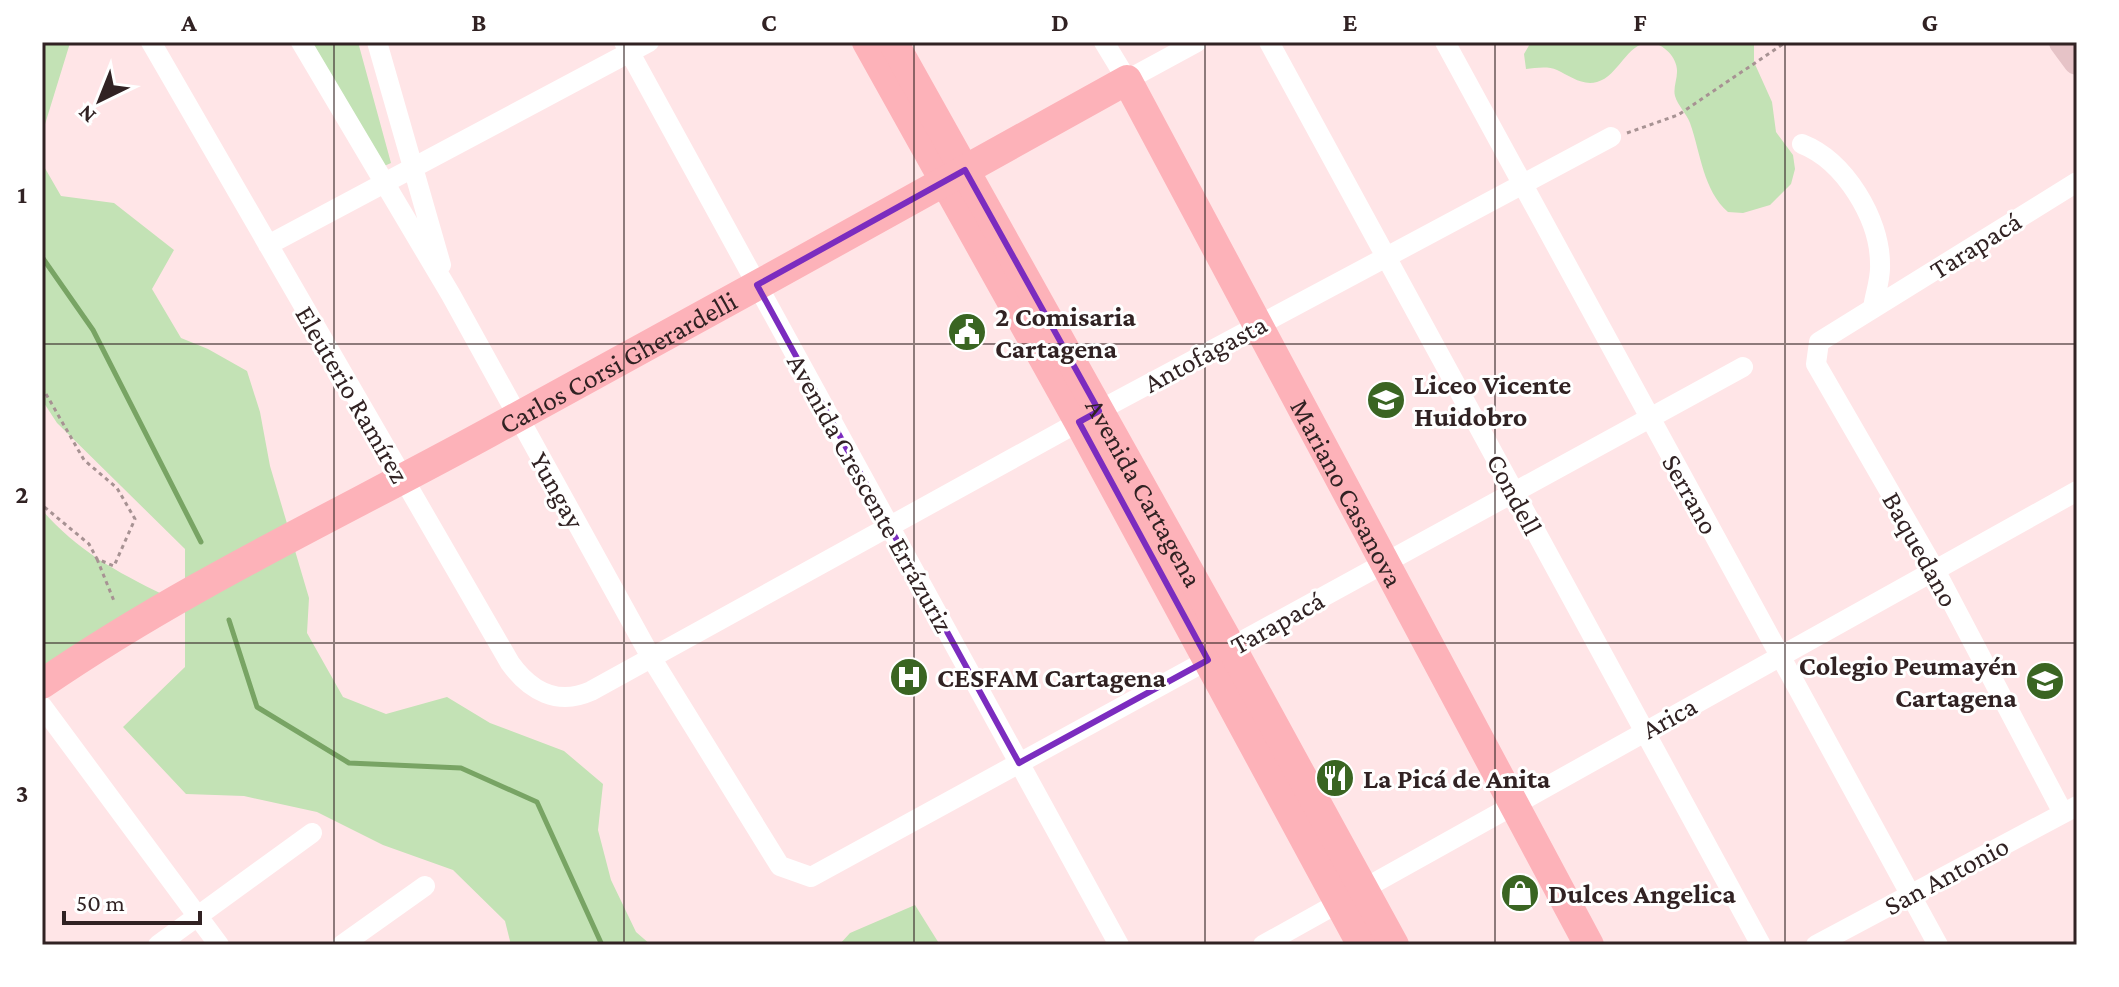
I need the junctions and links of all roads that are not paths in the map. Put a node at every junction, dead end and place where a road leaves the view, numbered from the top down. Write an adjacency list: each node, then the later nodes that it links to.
1 (151, 42): 22 (street, Eleuterio Ramírez)
2 (301, 42): 20 (street, Yungay)
3 (377, 42): 17 (street)
4 (649, 42): 12 (street)
5 (867, 42): 18 (main road, Avenida Cartagena)
6 (893, 42): 18 (main road, Avenida Cartagena)
7 (1104, 42): 14 (street, Mariano Casanova)
8 (1197, 42): 14 (street, Carlos Corsi Gherardelli)
9 (1269, 42): 23 (street, Condell)
10 (1445, 42): 21 (street, Serrano)
11 (2063, 42): 13 (street)
12 (627, 47): 17 (street); 24 (street, Avenida Crescente Errázuriz)
13 (2077, 61)
14 (1127, 80): 18 (main road, Carlos Corsi Gherardelli); 27 (main road, Mariano Casanova)
15 (1611, 137): 21 (street, Antofagasta)
16 (1802, 144): 26 (street)
17 (412, 168): 20 (street); 25 (street)
18 (954, 176): 24 (main road, Carlos Corsi Gherardelli); 29 (main road, Avenida Cartagena)
19 (2077, 182): 26 (street, Tarapacá)
20 (383, 184): 22 (street); 25 (street, Yungay)
21 (1522, 184): 23 (street, Antofagasta); 31 (street, Serrano)
22 (268, 245): 32 (street, Eleuterio Ramírez)
23 (1386, 257): 27 (street, Antofagasta); 34 (street, Condell)
24 (757, 285): 30 (main road, Carlos Corsi Gherardelli); 35 (street, Avenida Crescente Errázuriz)
25 (451, 295): 30 (street, Yungay)
26 (1873, 308): 37 (street, Baquedano)
27 (1258, 325): 29 (street, Antofagasta); 36 (main road, Mariano Casanova)
28 (1743, 367): 31 (street, Tarapacá)
29 (1089, 416): 35 (street, Antofagasta); 38 (main road, Avenida Cartagena)
30 (517, 417): 32 (main road, Carlos Corsi Gherardelli); 40 (street, Yungay)
31 (1650, 418): 34 (street, Tarapacá); 39 (street, Serrano)
32 (401, 478): 41 (main road, Carlos Corsi Gherardelli); 42 (street, Eleuterio Ramírez)
33 (2077, 491): 37 (street, Arica)
34 (1514, 492): 36 (street, Tarapacá); 44 (street, Condell)
35 (889, 526): 40 (street, Antofagasta); 45 (street, Avenida Crescente Errázuriz)
36 (1385, 563): 38 (street, Tarapacá); 46 (main road, Mariano Casanova)
37 (1935, 570): 39 (street, Arica); 47 (street, Baquedano)
38 (1220, 654): 45 (street, Tarapacá); 52 (main road, Avenida Cartagena)
39 (1780, 656): 44 (street, Arica); 51 (street, Serrano)
40 (652, 659): 42 (street, Antofagasta); 49 (street, Yungay)
41 (42, 684)
42 (591, 691)
43 (42, 706): 53 (street)
44 (1645, 731): 46 (street, Arica); 62 (street, Condell)
45 (1019, 763): 49 (street, Tarapacá); 57 (street, Avenida Crescente Errázuriz)
46 (1514, 804): 52 (street, Arica); 61 (main road, Mariano Casanova)
47 (2070, 810): 51 (street, San Antonio)
48 (312, 833): 53 (street)
49 (811, 877)
50 (425, 886): 56 (street)
51 (1910, 894): 63 (street, San Antonio); 64 (street, Serrano)
52 (1351, 895): 58 (street, Arica); 59 (main road, Avenida Cartagena); 60 (main road, Avenida Cartagena)
53 (197, 917): 54 (street); 55 (street)
54 (158, 945)
55 (219, 945)
56 (342, 945)
57 (1119, 945)
58 (1263, 945)
59 (1362, 945)
60 (1394, 945)
61 (1589, 945)
62 (1761, 945)
63 (1816, 945)
64 (1938, 945)

